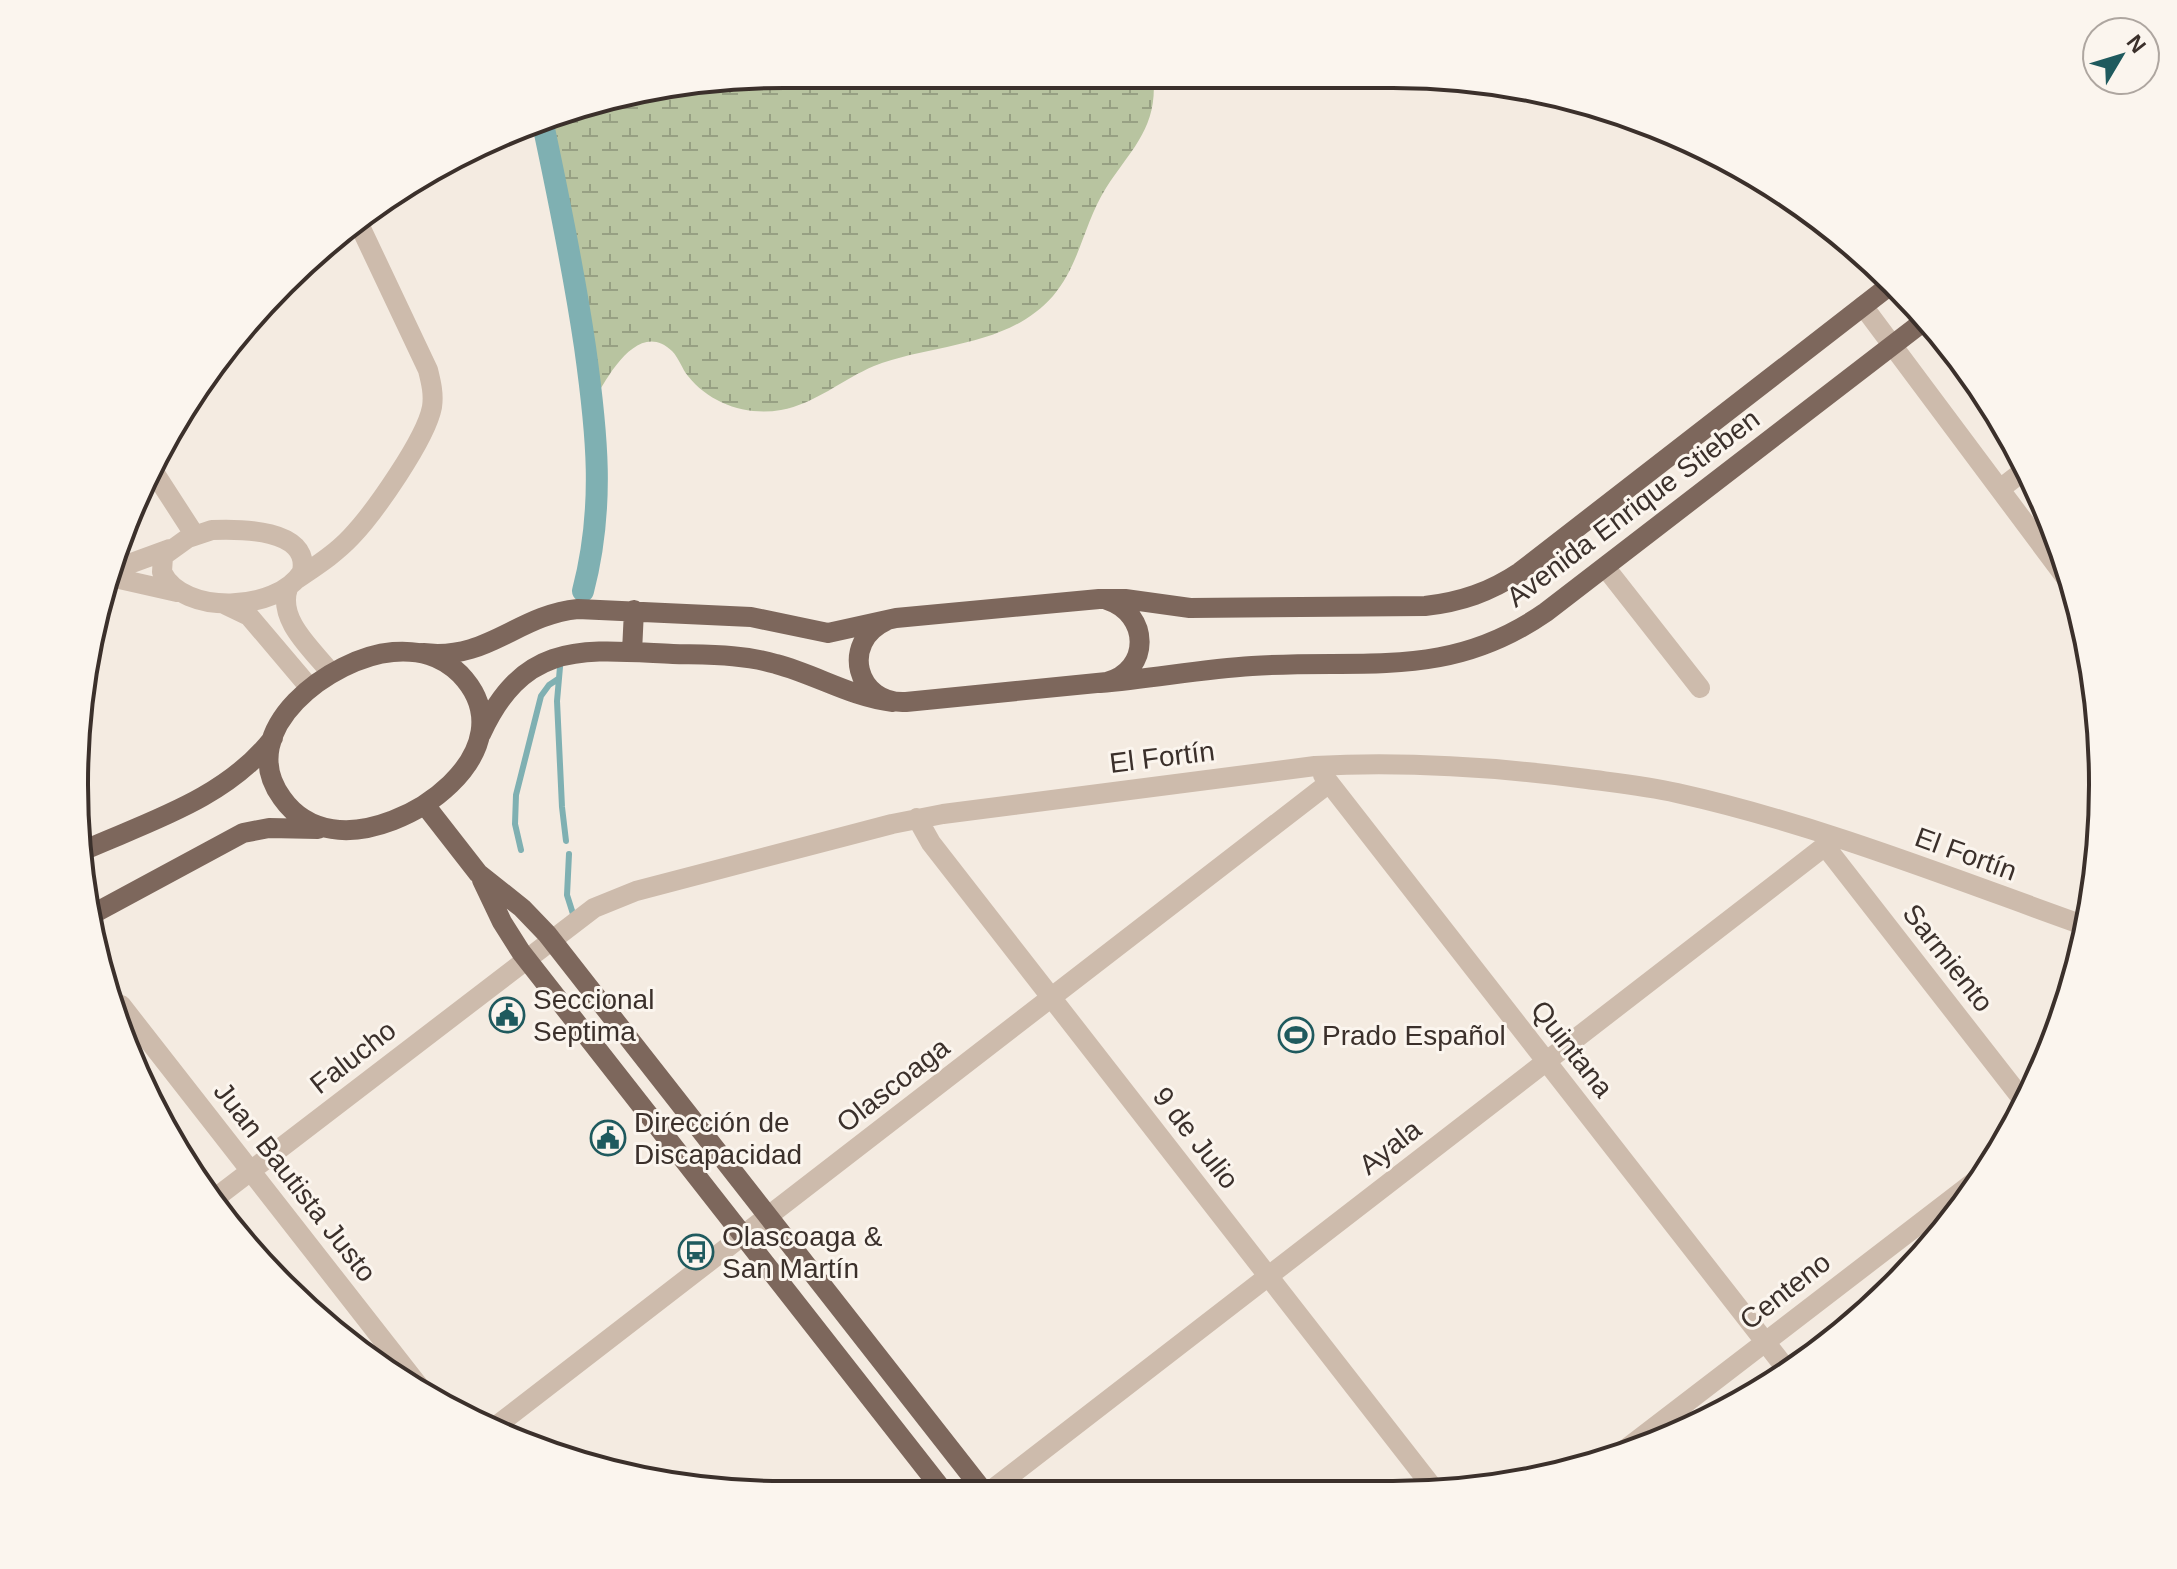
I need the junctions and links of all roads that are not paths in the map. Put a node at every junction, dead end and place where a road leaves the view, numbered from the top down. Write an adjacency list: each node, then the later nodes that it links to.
1 (362, 231): 15 (street)
2 (1883, 290): 3 (main road, Avenida Enrique Stieben)
3 (1863, 306): 5 (street); 17 (main road, Avenida Enrique Stieben)
4 (1917, 326): 5 (main road, Avenida Enrique Stieben)
5 (1892, 345): 8 (street); 13 (main road, Avenida Enrique Stieben)
6 (2017, 476): 8 (street)
7 (159, 479): 9 (street)
8 (2000, 489): 11 (street)
9 (194, 534): 10 (street); 15 (street)
10 (170, 549): 12 (street); 16 (street)
11 (2051, 557)
12 (123, 566)
13 (1605, 567): 24 (main road, Avenida Enrique Stieben); 26 (street)
14 (120, 579): 16 (street)
15 (293, 584): 18 (street); 23 (street)
16 (186, 595): 18 (street)
17 (1099, 599): 20 (main road, Avenida Enrique Stieben); 24 (main road, Avenida Enrique Stieben)
18 (221, 602): 25 (street)
19 (634, 610): 20 (main road, Avenida Enrique Stieben); 21 (main road); 22 (main road, Avenida Enrique Stieben)
20 (896, 618): 27 (main road, Avenida Enrique Stieben)
21 (632, 652): 27 (main road); 29 (main road)
22 (423, 653): 23 (main road); 29 (main road)
23 (331, 673): 25 (main road)
24 (1100, 683): 27 (main road, Avenida Enrique Stieben)
25 (310, 688): 28 (main road)
26 (1700, 688)
27 (893, 702)
28 (275, 735): 34 (main road); 36 (main road)
29 (477, 745): 32 (main road)
30 (1315, 766): 31 (street, Quintana); 33 (street, El Fortín); 35 (street, El Fortín)
31 (1329, 783): 42 (street, Olascoaga); 44 (street, Quintana)
32 (425, 805): 34 (main road); 37 (main road)
33 (917, 818): 40 (street, El Fortín); 42 (street, 9 de Julio)
34 (332, 829): 38 (main road)
35 (1826, 840): 39 (street, El Fortín); 44 (street, Ayala); 45 (street, Sarmiento)
36 (91, 847)
37 (478, 873): 40 (main road); 41 (main road)
38 (100, 910)
39 (2075, 922)
40 (551, 939): 41 (street, El Fortín); 49 (main road)
41 (526, 959): 46 (street, Falucho); 50 (main road)
42 (1051, 998): 49 (street, Olascoaga); 51 (street, 9 de Julio)
43 (126, 1012): 46 (street, Juan Bautista Justo)
44 (1546, 1061): 51 (street, Ayala); 52 (street, Quintana)
45 (2017, 1092)
46 (251, 1171): 47 (street, Falucho); 54 (street, Juan Bautista Justo)
47 (221, 1194)
48 (1953, 1198): 52 (street, Centeno)
49 (768, 1216): 50 (street, Olascoaga); 59 (main road)
50 (743, 1236): 55 (street, Olascoaga); 58 (main road)
51 (1268, 1276): 57 (street, 9 de Julio); 60 (street, Ayala)
52 (1765, 1342): 53 (street, Quintana); 56 (street, Centeno)
53 (1781, 1362)
54 (405, 1368)
55 (503, 1421)
56 (1648, 1432)
57 (1427, 1480)
58 (935, 1481)
59 (977, 1481)
60 (1000, 1481)

